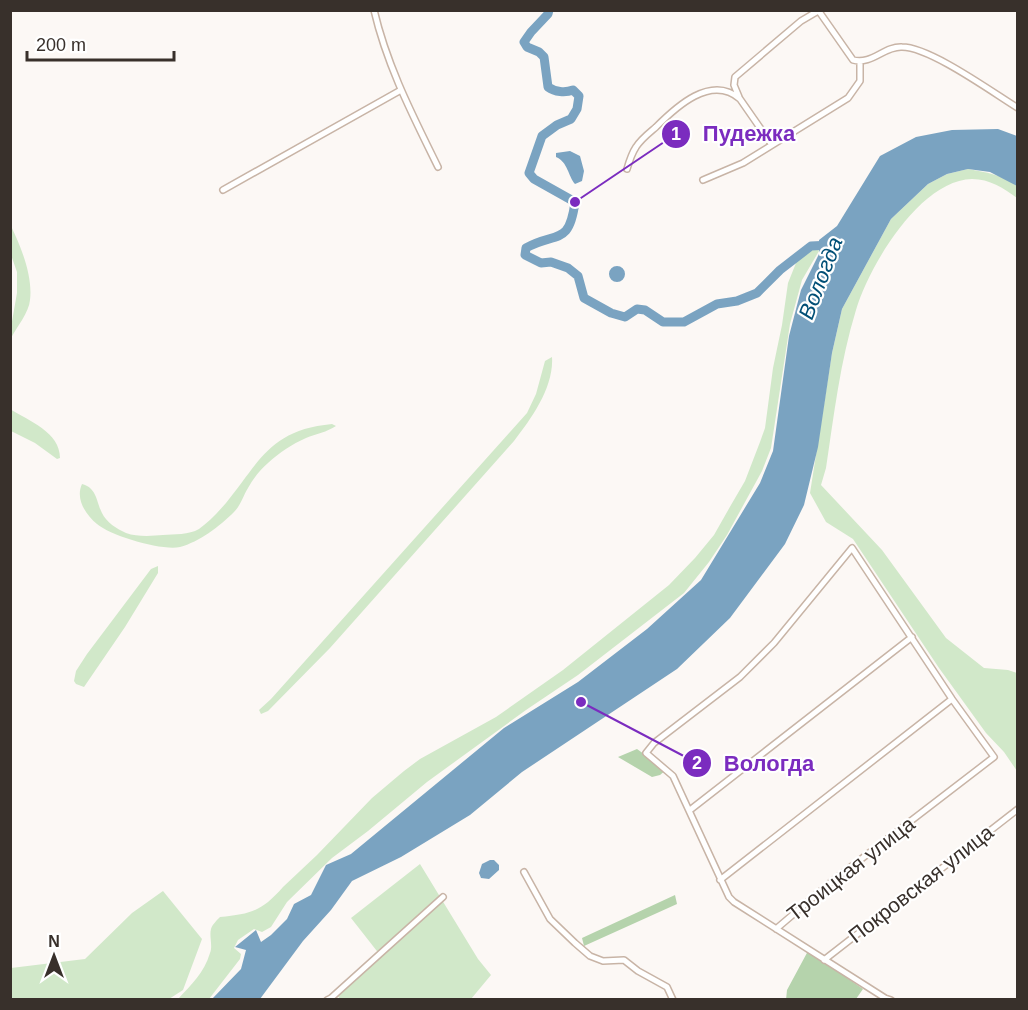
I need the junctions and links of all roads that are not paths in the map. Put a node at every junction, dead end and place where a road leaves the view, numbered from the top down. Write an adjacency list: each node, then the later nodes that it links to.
1 (374, 10): 4 (street)
2 (818, 11): 3 (street); 5 (street)
3 (860, 62): 6 (street); 7 (street)
4 (401, 90): 8 (street); 11 (street)
5 (740, 99): 7 (street); 9 (street)
6 (1017, 108)
7 (772, 146): 10 (street)
8 (438, 167)
9 (627, 169)
10 (703, 180)
11 (223, 190)
12 (912, 637): 13 (street); 15 (street); 15 (street)
13 (952, 699): 17 (street); 19 (street, Троицкая улица)
14 (1017, 809): 20 (street, Покровская улица)
15 (690, 810): 17 (street)
16 (524, 872): 22 (street)
17 (720, 880): 19 (street)
18 (443, 897): 21 (street)
19 (776, 929): 20 (street)
20 (824, 960): 23 (street)
21 (331, 999)
22 (673, 999)
23 (891, 999)

